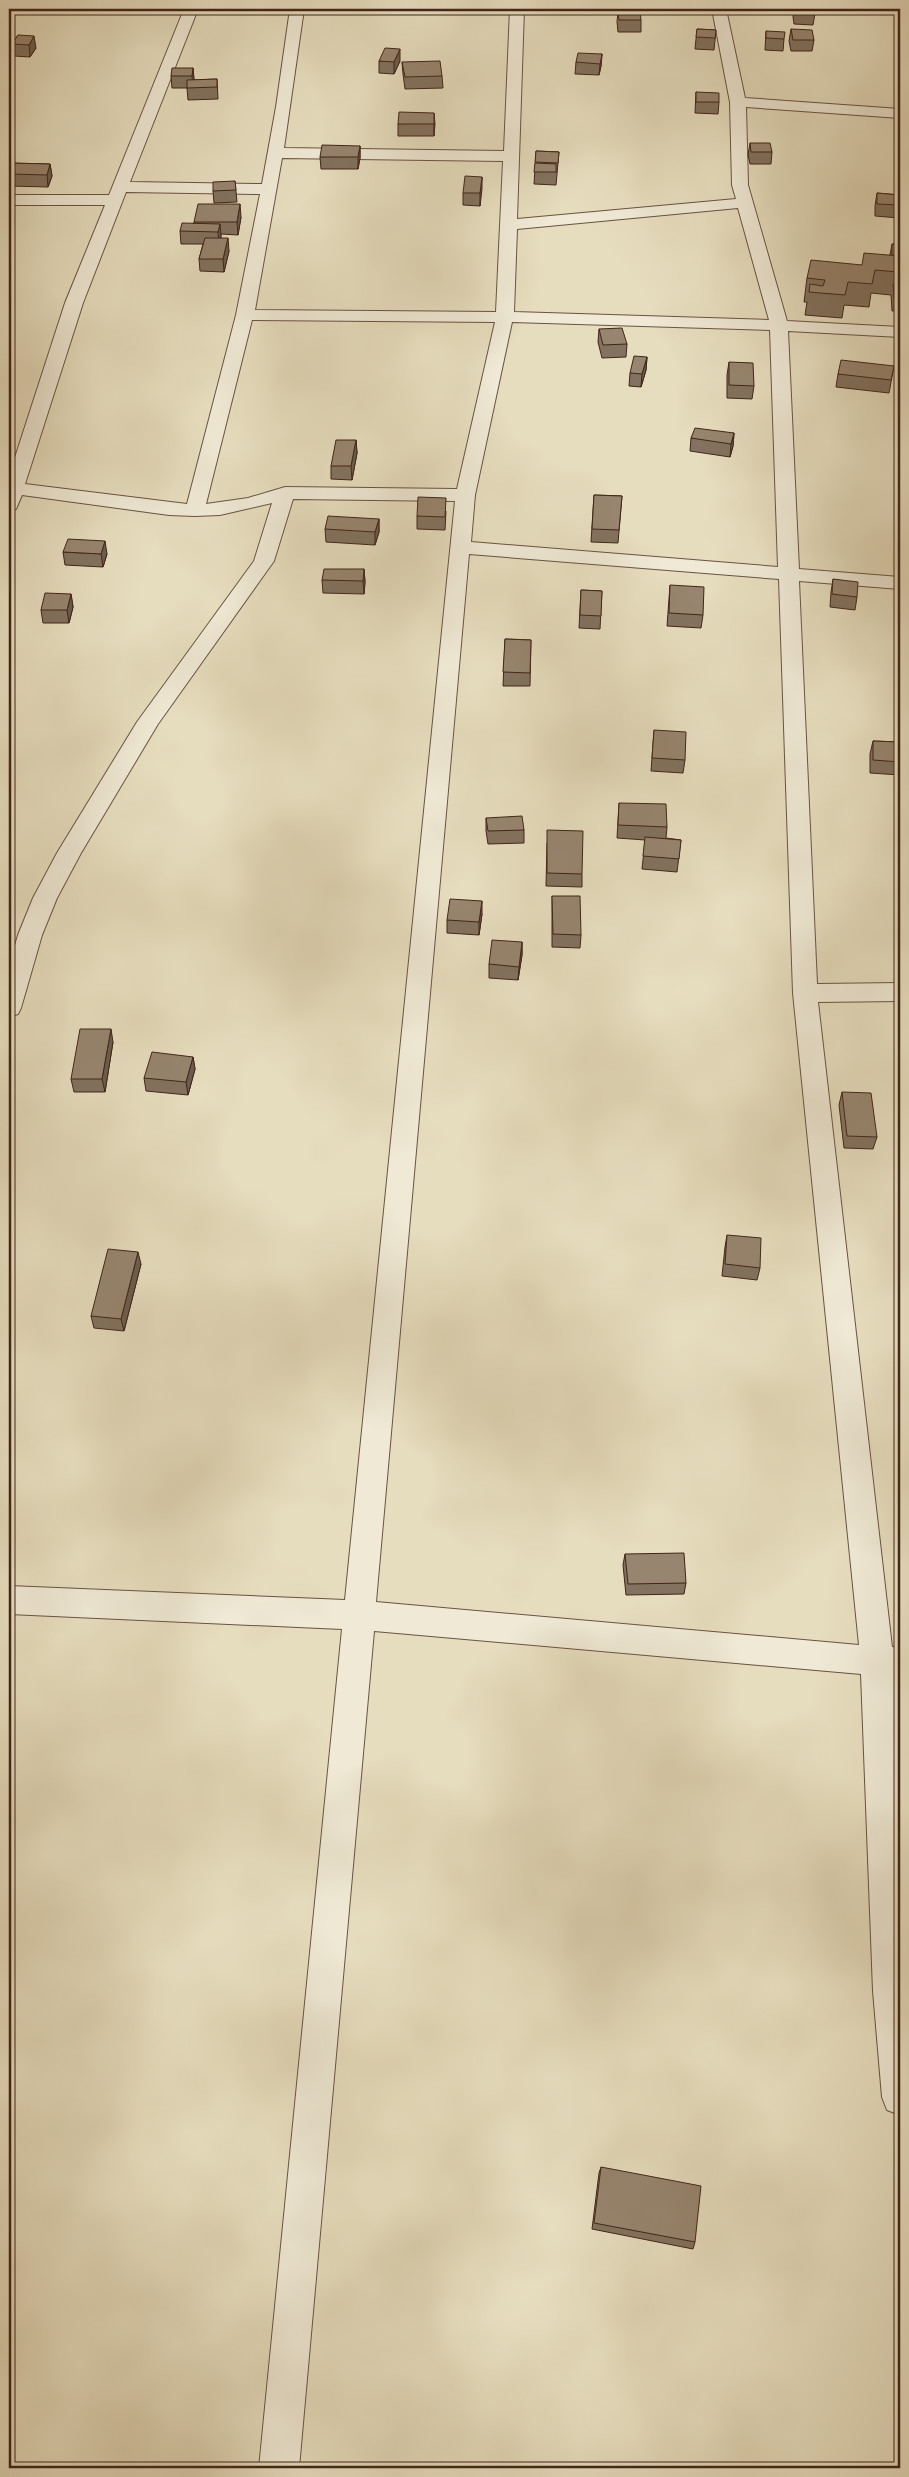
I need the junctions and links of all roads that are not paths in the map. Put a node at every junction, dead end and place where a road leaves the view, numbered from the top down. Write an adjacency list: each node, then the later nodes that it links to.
1 (191, 9): 10 (street)
2 (296, 9): 7 (street)
3 (517, 9): 8 (street)
4 (718, 9): 5 (street)
5 (738, 102): 6 (street); 12 (street)
6 (900, 113)
7 (275, 153): 8 (street); 9 (street)
8 (512, 156): 13 (street)
9 (269, 190): 10 (street); 14 (street)
10 (118, 193): 11 (street); 18 (street)
11 (9, 200)
12 (744, 203): 13 (street); 16 (street)
13 (508, 225): 15 (street)
14 (245, 315): 15 (street); 22 (street)
15 (505, 316): 16 (street); 20 (street)
16 (779, 324): 17 (street); 24 (street)
17 (900, 332)
18 (15, 465): 21 (street)
19 (285, 492): 20 (street); 22 (street); 28 (street)
20 (465, 495): 23 (street)
21 (12, 496): 22 (street)
22 (195, 510)
23 (461, 547): 24 (street); 30 (street)
24 (790, 574): 25 (street); 27 (street)
25 (900, 583)
26 (900, 992): 27 (street)
27 (805, 993): 31 (street)
28 (9, 1008)
29 (9, 1600): 30 (street)
30 (360, 1615): 31 (street); 34 (street)
31 (888, 1662): 32 (street)
32 (896, 1991): 33 (street)
33 (900, 2097)
34 (279, 2468)

